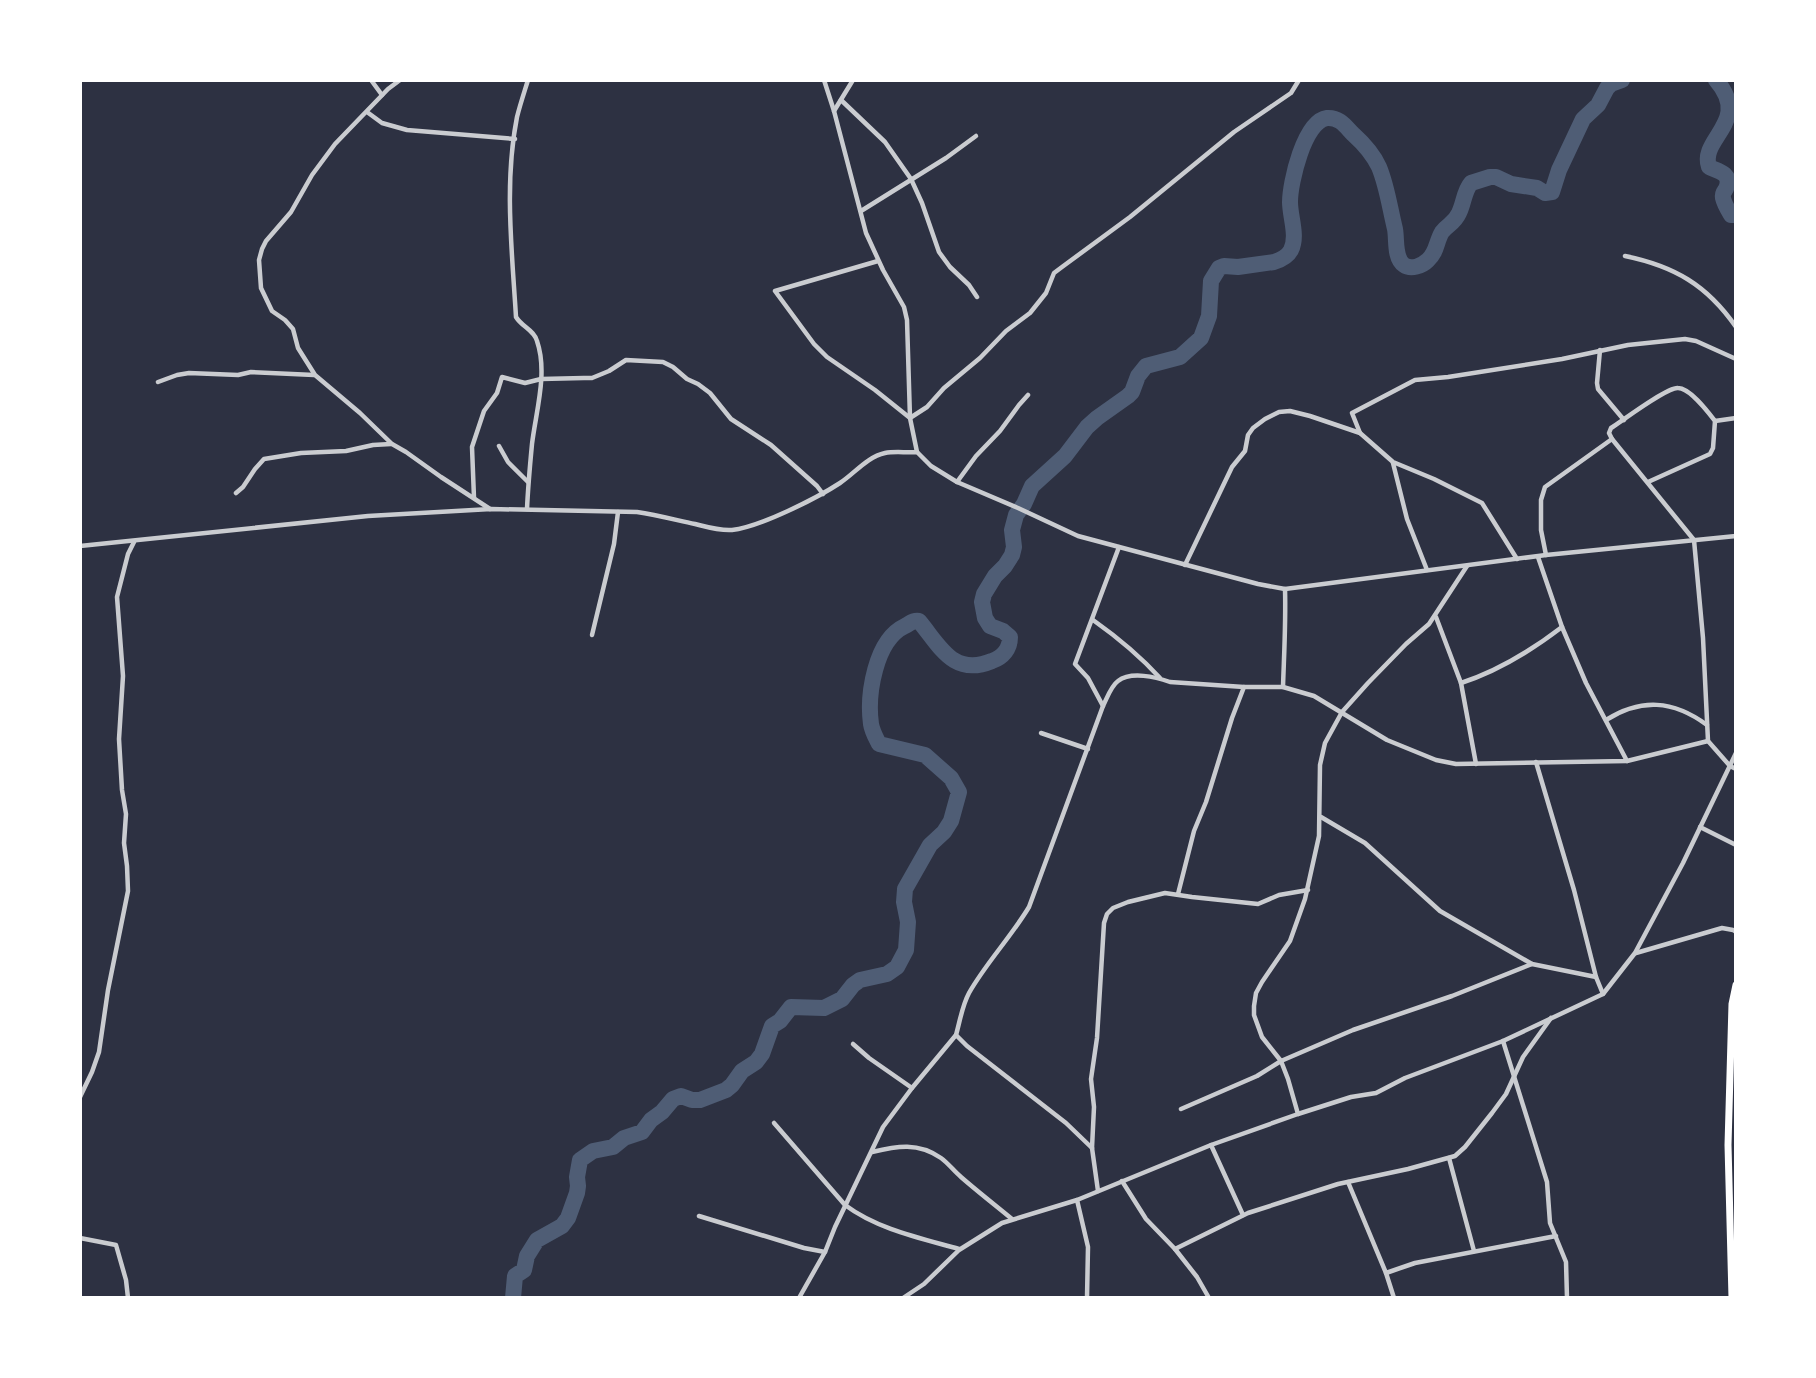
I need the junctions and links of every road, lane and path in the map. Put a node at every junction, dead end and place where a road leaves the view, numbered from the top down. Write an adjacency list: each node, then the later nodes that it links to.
1 (371, 80): 7 (street)
2 (400, 80): 7 (street)
3 (528, 80): 12 (street)
4 (824, 80): 9 (street)
5 (853, 80): 8 (street)
6 (1299, 80): 25 (street)
7 (382, 95): 10 (street)
8 (841, 100): 9 (street); 13 (street)
9 (834, 111): 14 (street)
10 (367, 112): 12 (street); 21 (street)
11 (976, 136): 13 (street)
12 (514, 139): 22 (street)
13 (911, 179): 14 (street); 17 (street)
14 (861, 211): 16 (street)
15 (1625, 256): 18 (street)
16 (878, 261): 25 (street); 25 (street)
17 (977, 297)
18 (1735, 327)
19 (1600, 350): 20 (street); 27 (street); 29 (street)
20 (1735, 359)
21 (315, 375): 23 (street); 31 (street)
22 (541, 379): 35 (street); 39 (street); 40 (street)
23 (159, 382)
24 (1028, 396): 36 (street)
25 (910, 418): 33 (street)
26 (1735, 418): 28 (street)
27 (1624, 420): 28 (street); 30 (street)
28 (1715, 421): 37 (street)
29 (1360, 433): 34 (street); 52 (street)
30 (1612, 439): 37 (street); 49 (street)
31 (392, 444): 38 (street); 40 (street)
32 (499, 446): 35 (street)
33 (917, 452): 36 (street); 39 (street)
34 (1393, 462): 51 (street); 54 (street)
35 (528, 482): 42 (street)
36 (957, 482): 48 (street)
37 (1648, 482): 45 (street)
38 (236, 493)
39 (823, 494): 43 (street)
40 (474, 498): 41 (street)
41 (491, 509): 42 (street); 46 (street)
42 (527, 509): 43 (street)
43 (618, 512): 59 (street)
44 (1735, 536): 45 (street)
45 (1693, 540): 49 (street); 67 (street)
46 (134, 541): 47 (street); 95 (street)
47 (80, 546)
48 (1119, 547): 52 (street); 57 (street)
49 (1546, 555): 50 (street)
50 (1538, 557): 51 (street); 58 (street)
51 (1517, 559): 53 (street)
52 (1185, 565): 55 (street)
53 (1467, 566): 54 (street); 56 (street)
54 (1427, 570): 55 (street)
55 (1285, 589): 63 (street)
56 (1436, 616): 61 (street); 65 (street)
57 (1093, 620): 60 (street); 64 (street)
58 (1562, 627): 61 (street); 66 (street)
59 (592, 635)
60 (1160, 678): 62 (street); 64 (street)
61 (1461, 683): 74 (street)
62 (1244, 687): 63 (street); 81 (street)
63 (1283, 687): 65 (street)
64 (1103, 706): 70 (street)
65 (1342, 712): 74 (street); 77 (street)
66 (1606, 720): 67 (street); 72 (street)
67 (1707, 726): 69 (street)
68 (1041, 733): 70 (street)
69 (1708, 741): 72 (street); 75 (street)
70 (1088, 749): 89 (street)
71 (1735, 753): 75 (street)
72 (1627, 761): 73 (street)
73 (1536, 762): 74 (street); 85 (street)
74 (1476, 764)
75 (1730, 766): 76 (street); 78 (street)
76 (1735, 769)
77 (1321, 817): 80 (street); 84 (street)
78 (1700, 827): 79 (street); 83 (street)
79 (1735, 845)
80 (1307, 890): 81 (street); 92 (street)
81 (1178, 894): 100 (street)
82 (1735, 932): 83 (street)
83 (1635, 953): 87 (street)
84 (1532, 964): 85 (street); 92 (street)
85 (1596, 977): 87 (street)
86 (1735, 985): 125 (highway)
87 (1604, 993): 88 (street)
88 (1552, 1017): 90 (street); 93 (street)
89 (957, 1035): 94 (street); 100 (street)
90 (1503, 1041): 93 (street); 97 (street)
91 (853, 1044): 94 (street)
92 (1281, 1061): 96 (street); 97 (street)
93 (1514, 1075): 102 (street); 111 (street)
94 (912, 1088): 101 (street)
95 (80, 1097)
96 (1181, 1109)
97 (1298, 1114): 99 (street)
98 (774, 1123): 107 (street)
99 (1211, 1145): 103 (street); 108 (street)
100 (1092, 1148): 105 (street)
101 (871, 1152): 107 (street); 110 (street)
102 (1449, 1157): 104 (street); 115 (street)
103 (1122, 1181): 105 (street); 113 (street)
104 (1348, 1182): 108 (street); 117 (street)
105 (1098, 1191): 106 (street)
106 (1077, 1200): 110 (street); 121 (street)
107 (845, 1205): 114 (street); 116 (street)
108 (1243, 1215): 113 (street)
109 (699, 1216): 116 (street)
110 (1013, 1219): 114 (street)
111 (1556, 1236): 115 (street); 124 (street)
112 (80, 1238): 118 (street)
113 (1175, 1249): 122 (street)
114 (960, 1250): 120 (street)
115 (1474, 1251): 117 (street)
116 (825, 1252): 119 (street)
117 (1386, 1273): 123 (street)
118 (128, 1297)
119 (799, 1297)
120 (903, 1297)
121 (1087, 1297)
122 (1209, 1297)
123 (1394, 1297)
124 (1567, 1297)
125 (1732, 1297)

